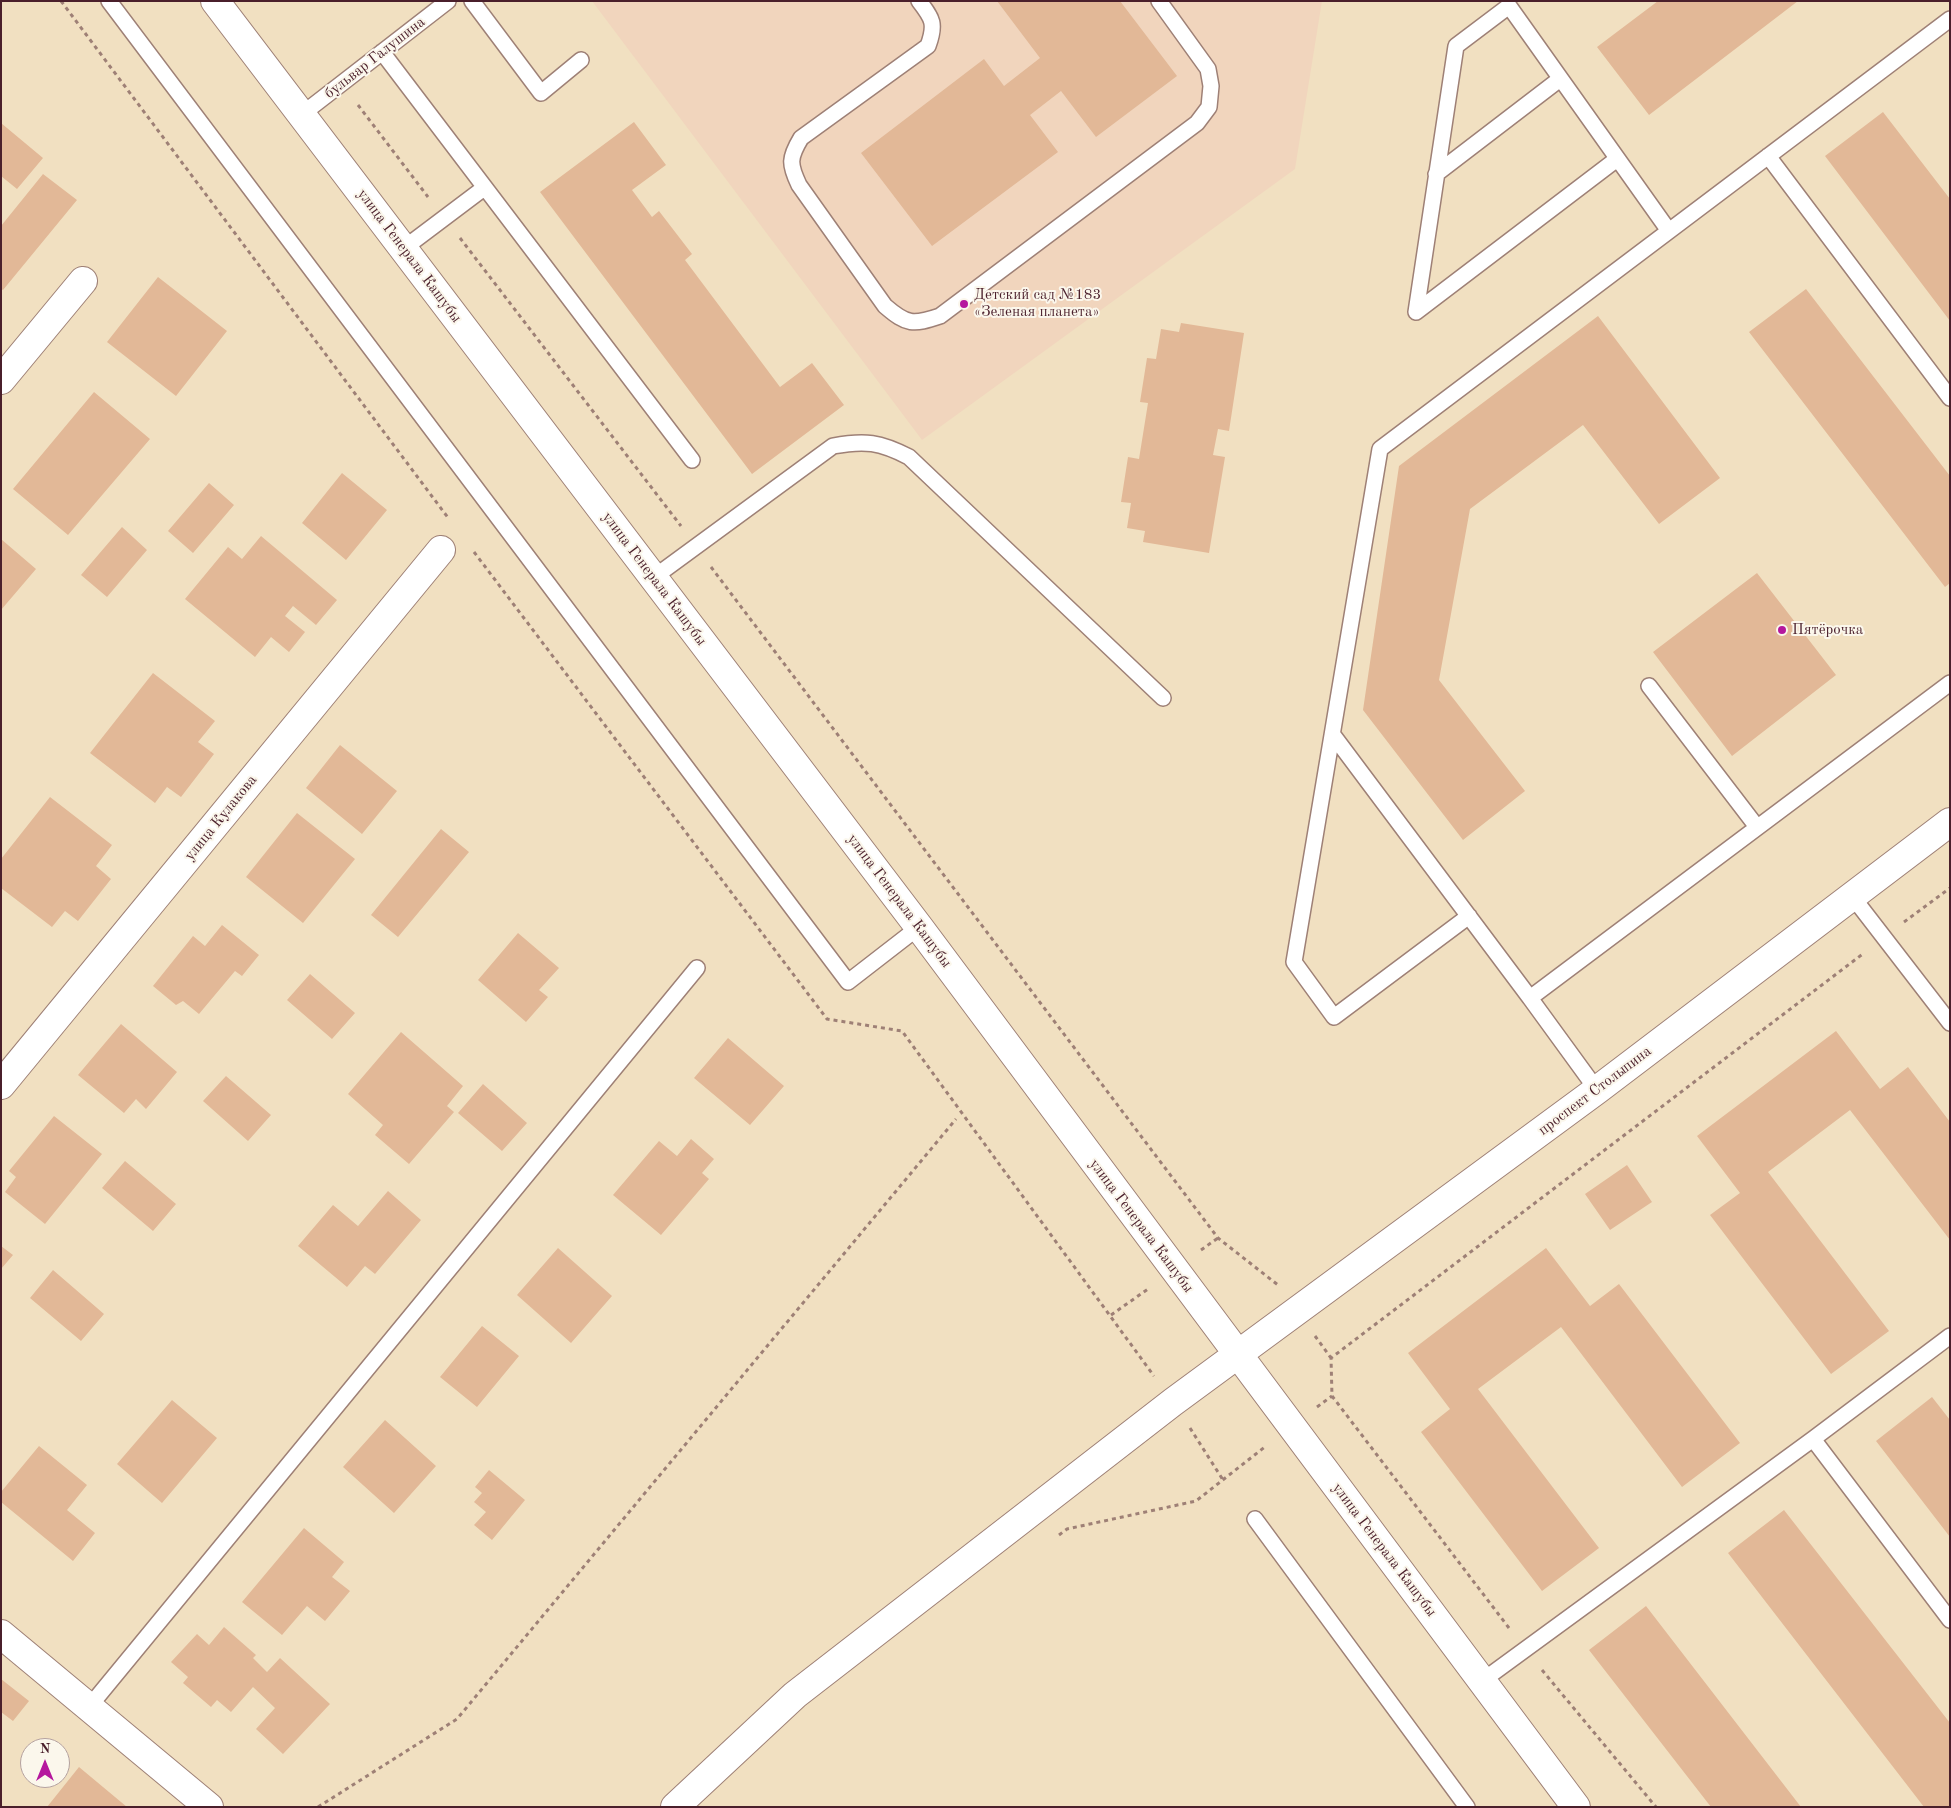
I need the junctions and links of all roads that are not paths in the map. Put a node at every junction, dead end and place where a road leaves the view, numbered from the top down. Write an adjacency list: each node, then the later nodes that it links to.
1 (109, 1): 32 (lane)
2 (215, 1): 11 (street, улица Генерала Кашубы)
3 (448, 1): 8 (lane, бульвар Галушина)
4 (472, 1): 9 (lane)
5 (919, 1): 6 (lane)
6 (1159, 1)
7 (1950, 19): 12 (lane)
8 (382, 52): 11 (lane, бульвар Галушина); 15 (lane)
9 (582, 60)
10 (1560, 79): 13 (lane); 14 (lane); 14 (lane)
11 (301, 115): 17 (street, улица Генерала Кашубы)
12 (1768, 156): 16 (lane); 20 (lane)
13 (1617, 159): 14 (lane); 16 (lane)
14 (1436, 174)
15 (484, 188): 17 (lane); 21 (lane)
16 (1669, 231): 27 (lane)
17 (403, 249): 23 (street, улица Генерала Кашубы)
18 (83, 281): 19 (street)
19 (1, 380)
20 (1950, 398)
21 (692, 460)
22 (441, 550): 36 (street, улица Кулакова)
23 (654, 578): 26 (lane); 32 (street, улица Генерала Кашубы)
24 (1950, 684): 29 (lane)
25 (1649, 686): 29 (lane)
26 (1163, 698)
27 (1333, 734): 31 (lane); 31 (lane)
28 (1950, 822): 30 (street, проспект Столыпина)
29 (1757, 827): 34 (lane)
30 (1852, 896): 35 (lane); 37 (street, проспект Столыпина)
31 (1469, 916): 34 (lane)
32 (919, 927): 39 (street, улица Генерала Кашубы)
33 (696, 968): 45 (lane)
34 (1530, 998): 37 (lane)
35 (1950, 1023)
36 (1, 1085)
37 (1597, 1090): 39 (street, проспект Столыпина)
38 (1950, 1336): 40 (lane)
39 (1237, 1354): 44 (street, улица Генерала Кашубы); 47 (street, проспект Столыпина)
40 (1813, 1439): 42 (lane); 44 (lane)
41 (1255, 1519): 48 (lane)
42 (1950, 1620)
43 (1, 1634): 45 (street)
44 (1482, 1681): 49 (street, улица Генерала Кашубы)
45 (89, 1707): 46 (street)
46 (209, 1807)
47 (675, 1807)
48 (1468, 1807)
49 (1576, 1807)

